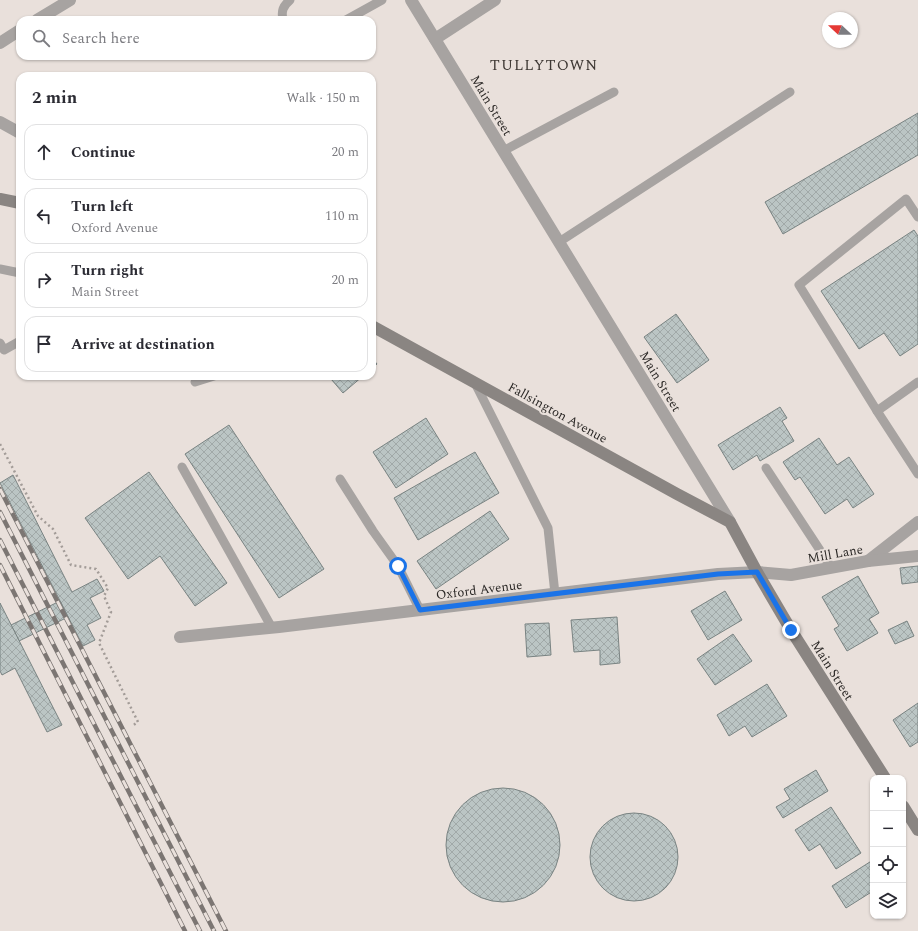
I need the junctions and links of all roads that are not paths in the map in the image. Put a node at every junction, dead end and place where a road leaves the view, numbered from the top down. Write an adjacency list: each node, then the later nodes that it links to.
1 (70, 0): 6 (street)
2 (290, 0): 7 (lane)
3 (382, 0): 8 (lane)
4 (411, 0): 10 (street, Main Street)
5 (496, 0): 10 (street)
6 (44, 16)
7 (282, 16)
8 (353, 16)
9 (16, 33): 11 (street)
10 (435, 39): 16 (street, Main Street)
11 (0, 43)
12 (614, 92): 16 (lane)
13 (790, 92): 20 (lane)
14 (0, 122): 15 (street)
15 (16, 131)
16 (503, 151): 20 (street, Main Street)
17 (0, 199): 18 (main road)
18 (16, 202)
19 (918, 217): 30 (lane)
20 (559, 242): 35 (street, Main Street)
21 (0, 270): 22 (lane)
22 (16, 272)
23 (376, 328): 29 (main road, Fallsington Avenue)
24 (0, 343): 25 (lane)
25 (16, 343)
26 (201, 380): 27 (lane)
27 (195, 382)
28 (918, 382): 30 (lane)
29 (475, 383): 35 (main road, Fallsington Avenue); 41 (lane)
30 (877, 411): 33 (lane)
31 (182, 467): 43 (lane)
32 (766, 468): 39 (lane)
33 (918, 474)
34 (340, 479): 42 (lane)
35 (730, 522): 40 (main road, Main Street)
36 (918, 522): 38 (street)
37 (918, 556): 38 (street, Mill Lane)
38 (868, 561): 39 (street, Mill Lane)
39 (831, 567): 40 (street, Mill Lane)
40 (757, 572): 41 (street, Oxford Avenue); 45 (main road, Main Street)
41 (555, 594): 42 (street, Oxford Avenue)
42 (420, 610): 43 (street, Oxford Avenue)
43 (272, 628): 44 (street, Oxford Avenue)
44 (180, 637)
45 (883, 775)
46 (906, 811): 47 (main road)
47 (918, 830)

